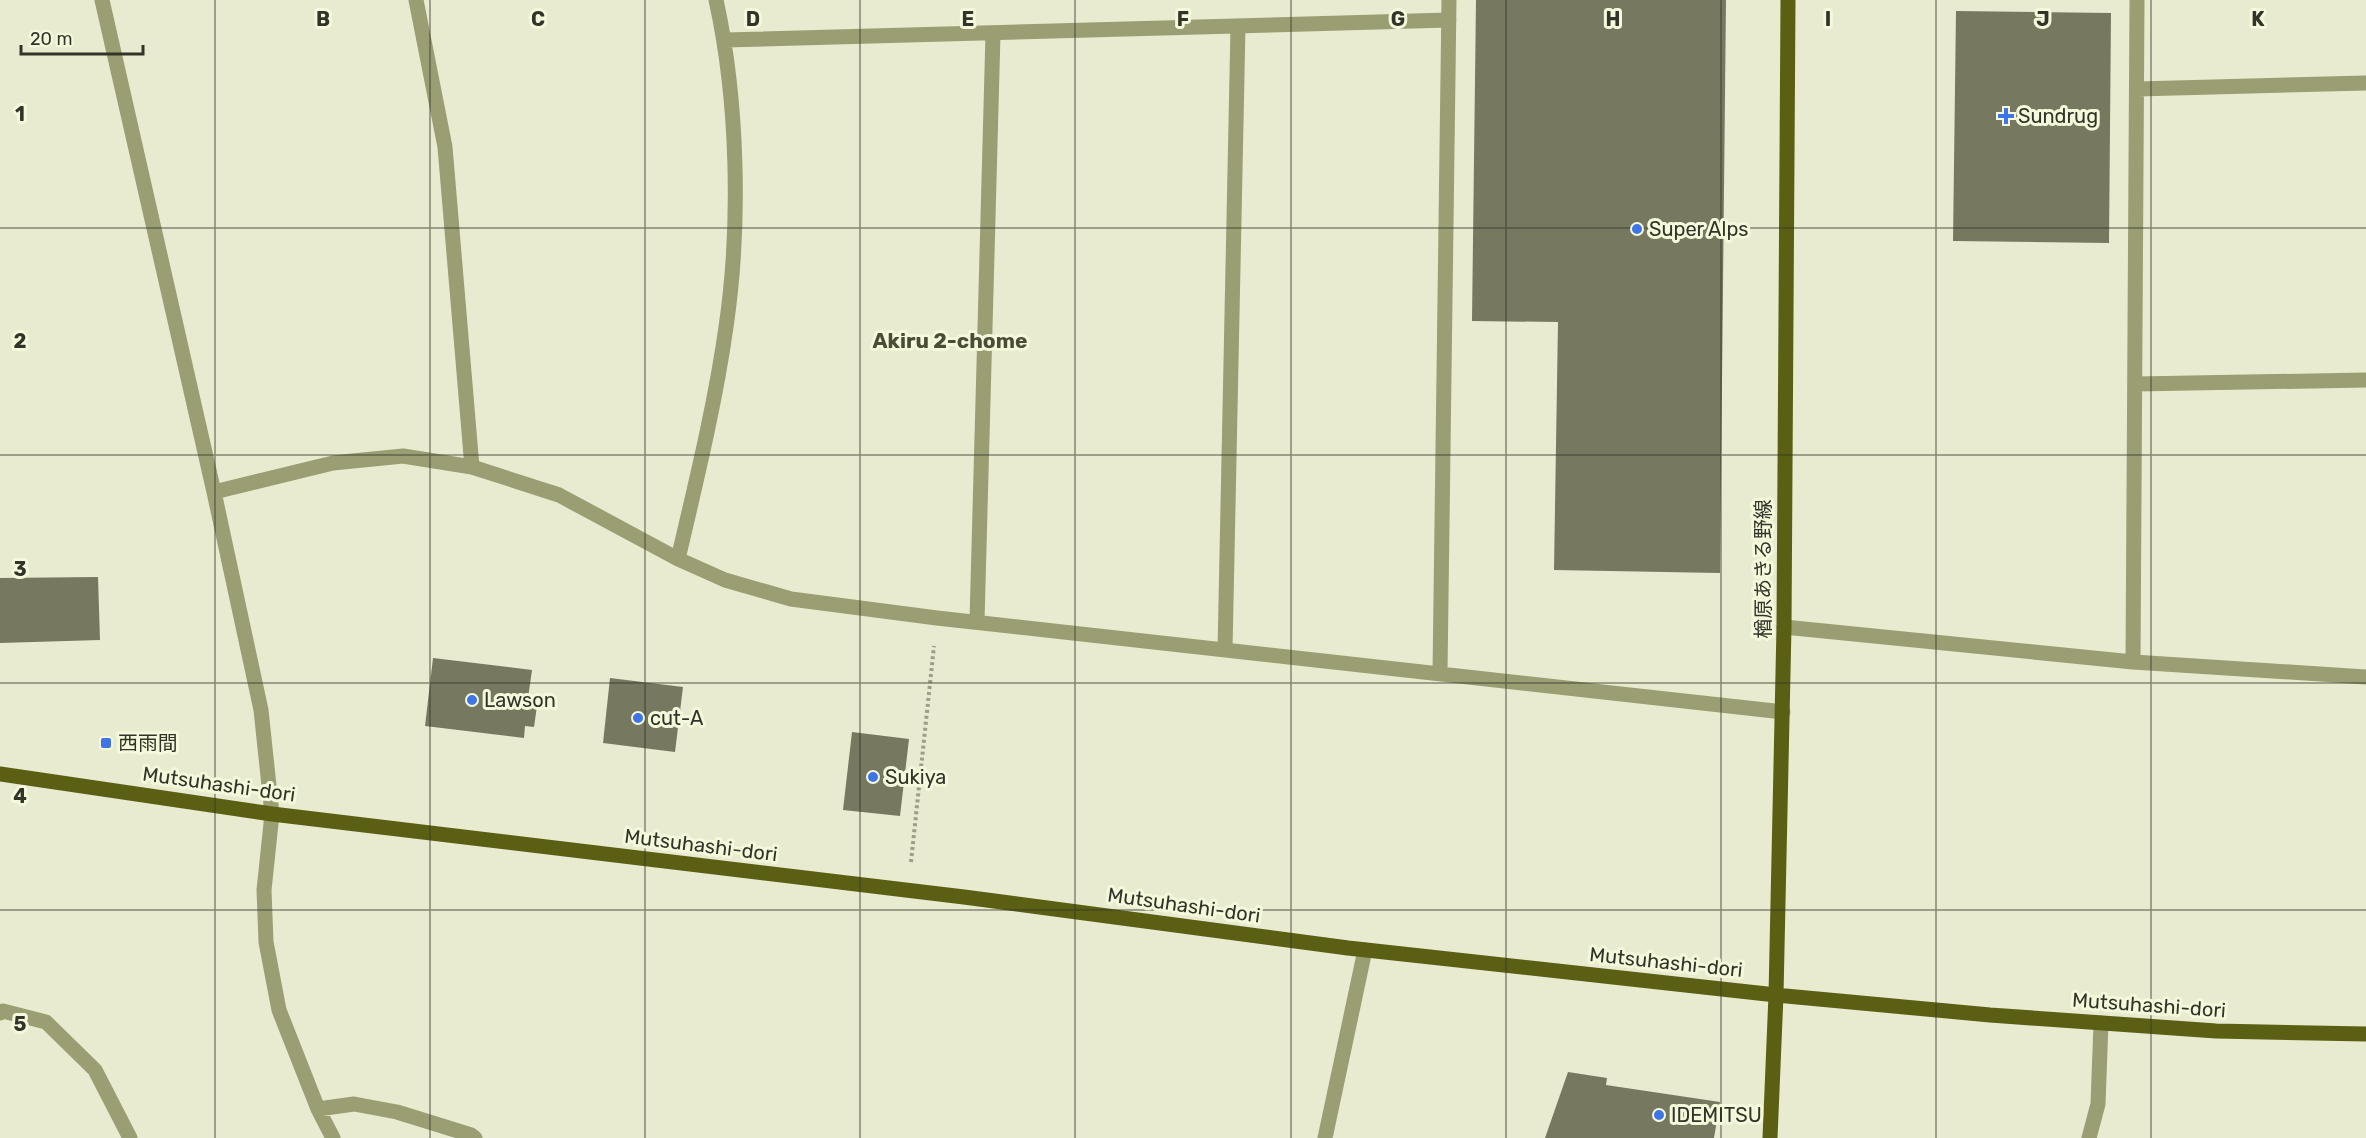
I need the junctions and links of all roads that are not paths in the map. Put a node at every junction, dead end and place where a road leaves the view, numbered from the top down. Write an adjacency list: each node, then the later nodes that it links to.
1 (102, 0): 16 (street)
2 (416, 0): 15 (street)
3 (716, 0): 10 (street)
4 (1449, 0): 7 (street)
5 (1788, 0): 19 (main road, 楢原あきる野線)
6 (2137, 0): 12 (street)
7 (1449, 20): 8 (street); 22 (street)
8 (1239, 27): 9 (street); 20 (street)
9 (993, 34): 10 (street); 18 (street)
10 (725, 40): 17 (street)
11 (2366, 83): 12 (street)
12 (2137, 89): 14 (street)
13 (2366, 380): 14 (street)
14 (2136, 384): 21 (street)
15 (472, 467): 16 (street); 17 (street)
16 (214, 492): 26 (street)
17 (678, 559): 18 (street)
18 (977, 621): 20 (street)
19 (1784, 627): 21 (street); 24 (main road, 楢原あきる野線)
20 (1225, 650): 22 (street)
21 (2133, 662): 23 (street)
22 (1440, 673): 24 (street)
23 (2366, 677)
24 (1783, 712): 28 (main road, 楢原あきる野線)
25 (0, 774): 26 (main road, Mutsuhashi-dori)
26 (272, 814): 27 (main road, Mutsuhashi-dori); 32 (street)
27 (1365, 950): 28 (main road, Mutsuhashi-dori); 37 (street)
28 (1776, 995): 30 (main road, Mutsuhashi-dori); 33 (main road, 楢原あきる野線)
29 (0, 1012): 34 (street)
30 (2101, 1023): 31 (main road, Mutsuhashi-dori); 38 (street)
31 (2366, 1034)
32 (318, 1109): 35 (street); 36 (street)
33 (1770, 1136)
34 (130, 1138)
35 (333, 1138)
36 (475, 1138)
37 (1325, 1138)
38 (2090, 1138)

